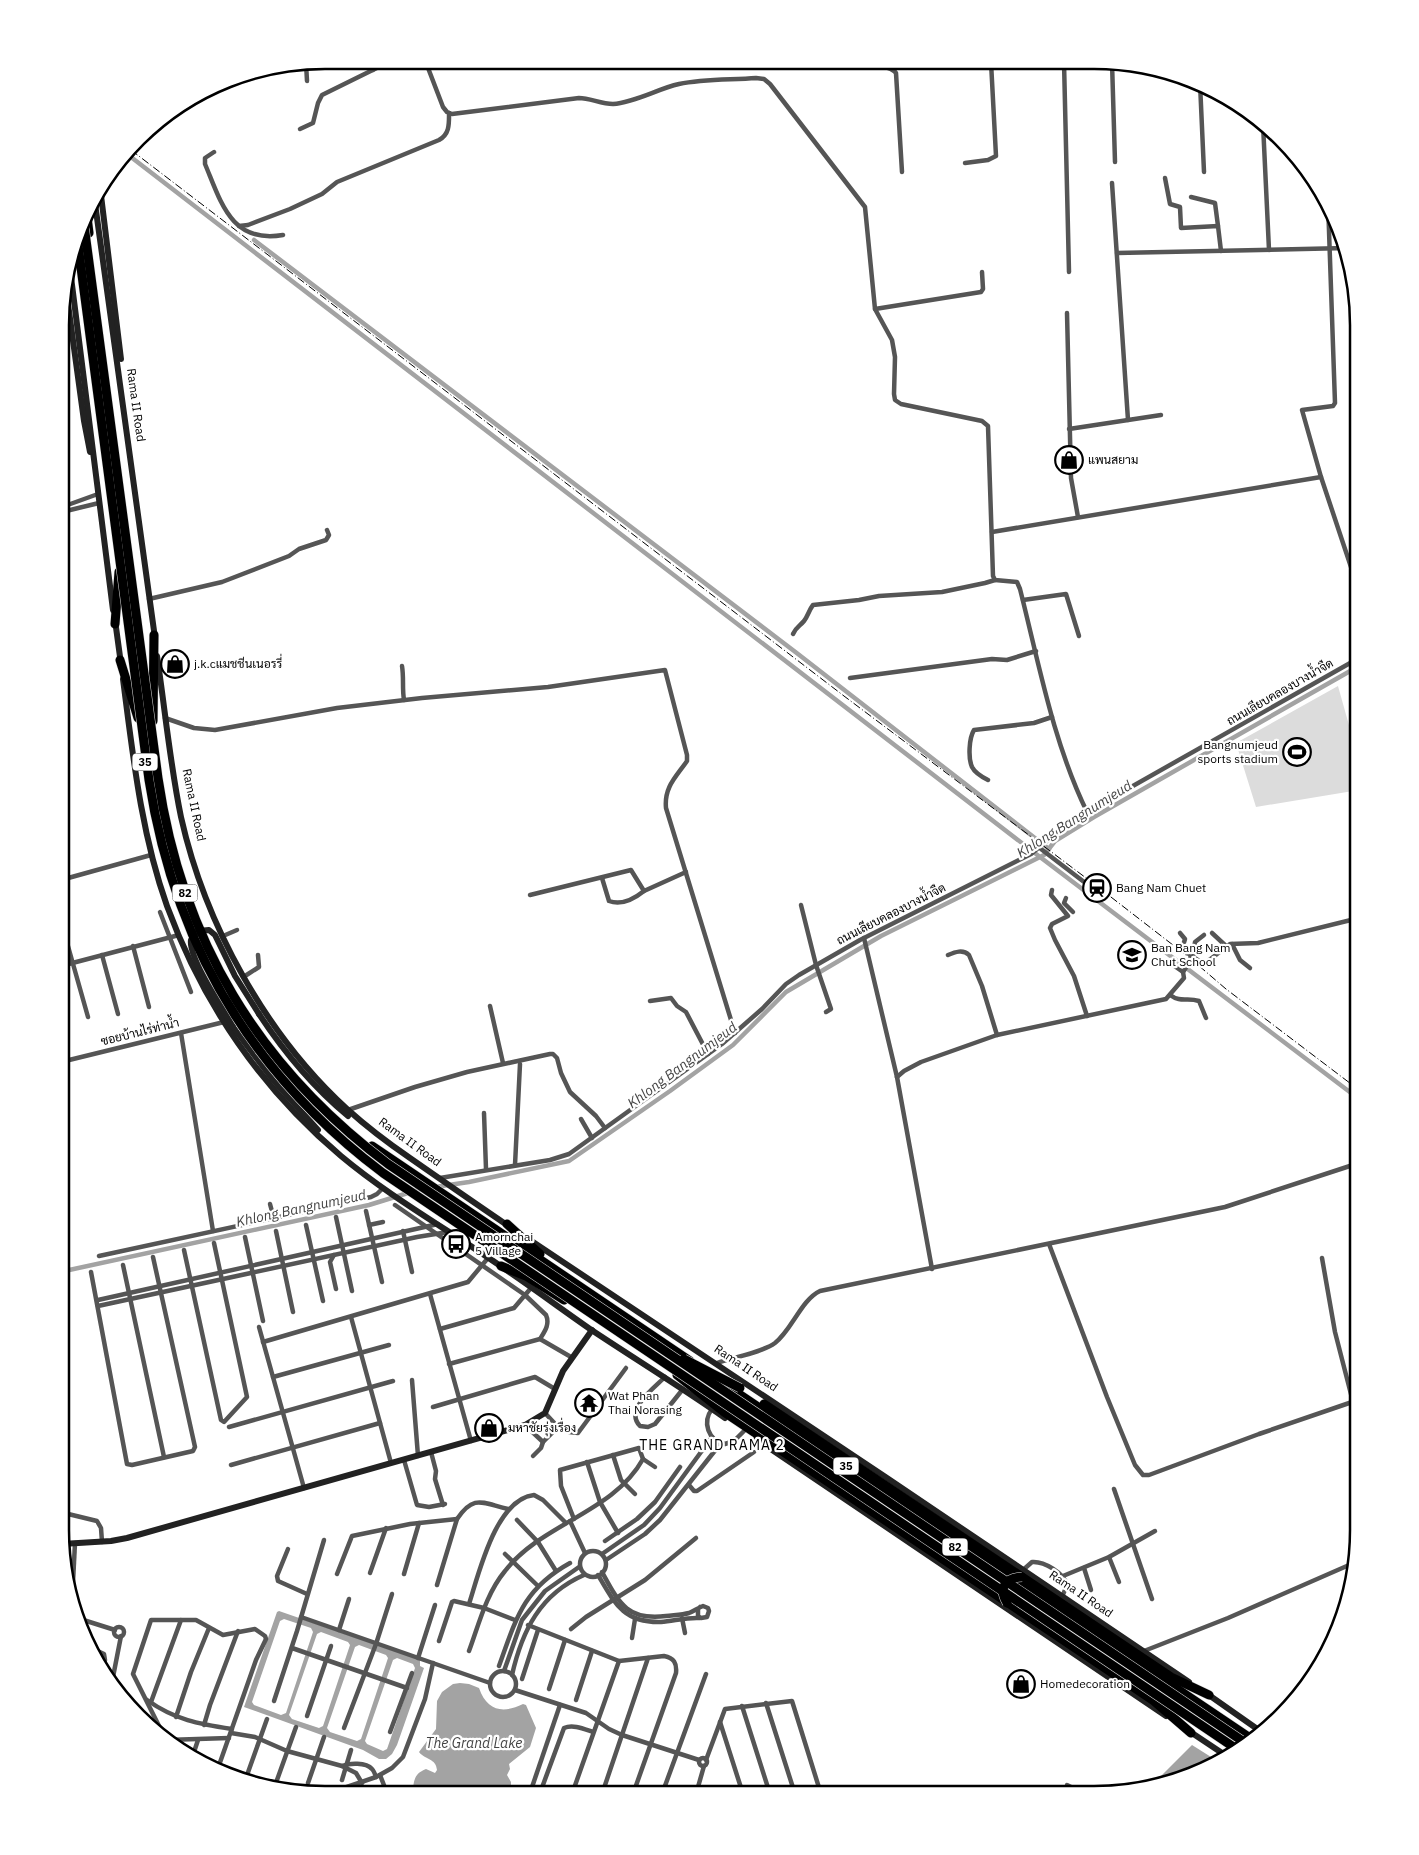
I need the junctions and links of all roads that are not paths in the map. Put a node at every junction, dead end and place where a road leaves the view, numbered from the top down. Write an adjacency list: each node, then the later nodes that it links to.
1 (306, 69): 8 (street)
2 (429, 69): 10 (street)
3 (892, 69): 16 (street)
4 (991, 69): 15 (street)
5 (1064, 69): 37 (street)
6 (1112, 69): 14 (street)
7 (373, 70): 11 (street)
8 (307, 81)
9 (1201, 92): 17 (street)
10 (449, 113): 24 (street); 39 (street)
11 (300, 130)
12 (1263, 132): 31 (street)
13 (214, 152): 24 (street)
14 (1115, 162)
15 (965, 163)
16 (902, 172)
17 (1204, 172)
18 (1165, 178): 25 (street)
19 (1112, 183): 34 (street)
20 (1191, 197): 25 (street)
21 (102, 200): 42 (main road)
22 (96, 210): 42 (main road, Rama II Road / 35)
23 (1329, 222): 30 (street)
24 (239, 226): 28 (street)
25 (1218, 226): 32 (street)
26 (88, 227): 73 (highway, Rama II Road / 35)
27 (85, 234): 217 (highway, 82, bridge)
28 (283, 235)
29 (1339, 248): 30 (street)
30 (1330, 249): 31 (street); 47 (street)
31 (1269, 250): 32 (street)
32 (1220, 251): 34 (street)
33 (79, 253): 220 (highway, 82, bridge)
34 (1117, 253): 44 (street)
35 (78, 256): 57 (highway, 35)
36 (982, 272): 39 (street)
37 (1069, 272)
38 (72, 286): 46 (main road, 35)
39 (879, 309): 55 (street)
40 (69, 311): 46 (main road)
41 (1067, 313): 45 (street)
42 (123, 404): 59 (main road, Rama II Road / 35)
43 (1161, 415): 44 (street)
44 (1128, 420): 45 (street)
45 (1070, 429): 53 (street)
46 (96, 475): 48 (main road, 35)
47 (1321, 476): 53 (street); 56 (street)
48 (98, 494): 49 (main road, 35); 51 (street)
49 (99, 503): 51 (street); 61 (main road, 35)
50 (69, 506): 51 (street)
51 (73, 506): 52 (street)
52 (69, 508)
53 (1078, 517): 55 (street)
54 (327, 530): 59 (street)
55 (995, 531): 58 (street)
56 (1350, 564)
57 (119, 568): 61 (highway); 74 (highway, 35)
58 (995, 580): 60 (street); 62 (street)
59 (149, 599): 63 (main road, Rama II Road / 35)
60 (1026, 600): 64 (street); 65 (street)
61 (115, 624): 66 (main road, 35)
62 (793, 634)
63 (154, 635): 72 (main road, Rama II Road / 35); 73 (highway)
64 (1079, 636)
65 (1036, 651): 69 (street); 71 (street)
66 (120, 660): 74 (highway); 78 (main road, 35)
67 (1350, 663): 76 (street, ถนนเลียบคลองบางน้ำจืด)
68 (402, 666): 70 (street)
69 (850, 678)
70 (404, 700): 72 (street); 79 (street)
71 (1052, 717): 75 (street); 76 (street)
72 (165, 718): 98 (main road, Rama II Road / 35)
73 (153, 721): 201 (highway, Rama II Road / 35)
74 (140, 723): 207 (highway, 35, bridge)
75 (988, 780)
76 (1087, 812): 100 (street, ถนนเลียบคลองบางน้ำจืด)
77 (1041, 849): 82 (street)
78 (151, 855): 80 (street); 96 (main road, 35)
79 (686, 872): 84 (street); 128 (street)
80 (69, 878)
81 (602, 878): 84 (street); 84 (street); 85 (street)
82 (1088, 885)
83 (1052, 890): 91 (street)
84 (644, 891)
85 (530, 895)
86 (1066, 898): 90 (street)
87 (801, 905): 112 (street)
88 (1076, 906): 90 (street)
89 (160, 912): 99 (street)
90 (1073, 912): 91 (street)
91 (1068, 916): 123 (street)
92 (1350, 920): 101 (street)
93 (237, 930): 98 (street)
94 (1180, 933): 108 (street)
95 (1212, 933): 103 (street)
96 (179, 935): 99 (street); 126 (main road, 35)
97 (1204, 935): 108 (street)
98 (223, 936): 115 (main road, Rama II Road / 35)
99 (169, 937): 102 (street); 116 (street)
100 (864, 939): 112 (street, ถนนเลียบคลองบางน้ำจืด); 134 (street)
101 (1232, 944): 103 (street); 113 (street)
102 (133, 946): 106 (street); 120 (street)
103 (1226, 946): 108 (street)
104 (69, 949): 109 (street)
105 (948, 954): 129 (street)
106 (102, 955): 109 (street); 122 (street)
107 (258, 955): 115 (street)
108 (1193, 957): 114 (street)
109 (73, 963): 110 (street); 124 (street)
110 (69, 964)
111 (1173, 965): 114 (street)
112 (817, 967): 121 (street); 128 (street, ถนนเลียบคลองบางน้ำจืด)
113 (1250, 968)
114 (1183, 971): 117 (street)
115 (245, 976): 135 (main road, Rama II Road / 35)
116 (190, 992)
117 (1170, 995): 123 (street); 125 (street)
118 (650, 1001): 130 (street)
119 (490, 1006): 132 (street)
120 (149, 1008)
121 (826, 1012)
122 (118, 1014)
123 (1087, 1016): 129 (street)
124 (88, 1017)
125 (1206, 1018)
126 (224, 1022): 127 (street, ซอยบ้านไร่ท่าน้ำ); 143 (main road, 35)
127 (181, 1032): 131 (street, ซอยบ้านไร่ท่าน้ำ); 159 (street)
128 (735, 1033): 130 (street, ถนนเลียบคลองบางน้ำจืด)
129 (997, 1035): 134 (street)
130 (708, 1054): 138 (street, ถนนเลียบคลองบางน้ำจืด)
131 (69, 1060)
132 (504, 1064): 135 (street); 138 (street)
133 (520, 1064): 141 (street)
134 (897, 1077): 187 (street)
135 (348, 1110): 139 (main road, Rama II Road / 35)
136 (484, 1113): 144 (street)
137 (581, 1119): 140 (street)
138 (604, 1128): 140 (street, ถนนเลียบคลองบางน้ำจืด)
139 (382, 1138): 143 (main road, bridge); 145 (main road, Rama II Road / 35)
140 (592, 1138): 141 (street, ถนนเลียบคลองบางน้ำจืด)
141 (514, 1166): 144 (street, ถนนเลียบคลองบางน้ำจืด)
142 (1350, 1166): 169 (street)
143 (356, 1168): 146 (main road, 35)
144 (486, 1170): 145 (street, ถนนเลียบคลองบางน้ำจืด)
145 (440, 1179): 154 (main road, Rama II Road / 35)
146 (386, 1190): 151 (street); 153 (main road, 35)
147 (270, 1204): 151 (street)
148 (395, 1205): 157 (street)
149 (366, 1211): 156 (street)
150 (336, 1217): 170 (street)
151 (274, 1219): 159 (street)
152 (383, 1222): 156 (street)
153 (438, 1224): 157 (street); 162 (main road, 35)
154 (506, 1224): 201 (highway); 221 (main road, Rama II Road / 35)
155 (306, 1225): 173 (street)
156 (369, 1225): 166 (street)
157 (425, 1226): 158 (street); 163 (street)
158 (415, 1228): 161 (street); 165 (street)
159 (213, 1231): 176 (street)
160 (276, 1231): 180 (street)
161 (403, 1231): 166 (street); 167 (street)
162 (449, 1232): 163 (street); 178 (main road, 35)
163 (435, 1233): 165 (street); 183 (street)
164 (245, 1237): 184 (street)
165 (417, 1237): 167 (street)
166 (373, 1238): 170 (street); 171 (street)
167 (406, 1239): 171 (street); 191 (street)
168 (214, 1243): 189 (street)
169 (1049, 1244): 187 (street); 233 (street)
170 (342, 1245): 173 (street); 174 (street)
171 (375, 1246): 174 (street); 194 (street)
172 (184, 1250): 192 (street)
173 (312, 1252): 180 (street); 181 (street)
174 (344, 1252): 175 (street); 199 (street)
175 (334, 1255): 181 (street); 198 (street)
176 (99, 1256)
177 (153, 1257): 195 (street)
178 (488, 1258): 183 (street); 186 (main road, 35)
179 (1322, 1258): 228 (street)
180 (281, 1259): 184 (street); 185 (street)
181 (314, 1259): 185 (street); 205 (street)
182 (123, 1265): 204 (street)
183 (483, 1265): 202 (street); 203 (street)
184 (251, 1266): 189 (street); 190 (street)
185 (283, 1266): 190 (street); 208 (street)
186 (501, 1266): 197 (main road, 35); 207 (highway)
187 (932, 1269): 221 (street)
188 (91, 1272): 206 (street)
189 (221, 1272): 192 (street); 193 (street)
190 (253, 1272): 193 (street); 210 (street)
191 (412, 1272)
192 (190, 1279): 195 (street); 196 (street)
193 (222, 1279): 196 (street); 196 (street)
194 (382, 1282)
195 (160, 1286): 200 (street); 204 (street)
196 (191, 1286): 200 (street)
197 (532, 1288): 203 (street); 213 (main road, 35)
198 (336, 1289)
199 (352, 1291)
200 (161, 1292): 204 (street); 253 (street)
201 (589, 1293): 369 (highway, Rama II Road / 35)
202 (430, 1294): 209 (street); 212 (street)
203 (525, 1295): 212 (street); 214 (street)
204 (130, 1296): 206 (street); 253 (street)
205 (323, 1302)
206 (98, 1303): 253 (street)
207 (585, 1307): 373 (highway, 35)
208 (292, 1312)
209 (351, 1316): 215 (street); 218 (street)
210 (263, 1321)
211 (259, 1327): 215 (street)
212 (440, 1329): 222 (street)
213 (592, 1330): 219 (main road); 225 (main road, 35)
214 (540, 1339): 219 (street); 222 (street)
215 (263, 1342): 224 (street)
216 (389, 1345): 218 (street)
217 (663, 1350): 300 (highway, bridge); 392 (highway, 82, bridge)
218 (360, 1352): 224 (street); 229 (street)
219 (571, 1357): 230 (main road)
220 (658, 1358): 314 (highway, bridge); 394 (highway, 82, bridge)
221 (717, 1363): 300 (main road, Rama II Road / 35)
222 (449, 1364): 232 (street)
223 (626, 1368): 241 (street)
224 (273, 1377): 236 (street)
225 (665, 1377): 231 (main road, 35); 231 (street)
226 (412, 1380): 250 (street)
227 (393, 1381): 229 (street)
228 (1350, 1381)
229 (370, 1388): 236 (street); 238 (street)
230 (556, 1389): 232 (street); 237 (main road)
231 (683, 1389): 235 (main road, 35)
232 (459, 1399): 234 (street); 244 (street)
233 (1350, 1403)
234 (433, 1407)
235 (712, 1409): 242 (main road, 35); 243 (street)
236 (282, 1413): 240 (street); 247 (street)
237 (545, 1413): 239 (main road); 241 (street)
238 (380, 1423): 247 (street); 257 (street)
239 (525, 1425): 244 (main road); 245 (street)
240 (229, 1427)
241 (558, 1427): 245 (street)
242 (744, 1431): 246 (street); 385 (main road, 35)
243 (712, 1437): 246 (street); 287 (street)
244 (471, 1441): 248 (main road)
245 (543, 1442): 251 (street)
246 (721, 1443): 262 (street)
247 (292, 1448): 258 (street); 263 (street)
248 (431, 1452): 250 (main road); 255 (street)
249 (754, 1452): 262 (street)
250 (418, 1456): 255 (main road)
251 (533, 1456)
252 (613, 1456): 254 (street); 256 (street); 261 (street)
253 (164, 1457)
254 (643, 1459): 259 (street); 261 (street)
255 (404, 1460): 257 (main road)
256 (587, 1462): 266 (street); 271 (street)
257 (391, 1463): 263 (main road)
258 (231, 1465)
259 (655, 1467)
260 (680, 1467): 275 (street)
261 (626, 1483): 265 (street); 266 (street)
262 (689, 1485): 289 (street)
263 (304, 1488): 279 (main road)
264 (1114, 1489): 281 (street)
265 (635, 1494)
266 (600, 1502): 271 (street); 275 (street)
267 (508, 1509): 269 (street); 271 (street); 315 (street)
268 (69, 1514): 279 (street)
269 (457, 1519): 272 (street); 305 (street)
270 (517, 1520): 280 (street)
271 (570, 1521): 280 (street); 285 (street)
272 (419, 1523): 273 (street); 298 (street)
273 (386, 1528): 296 (street); 297 (street)
274 (1155, 1531): 281 (street)
275 (618, 1533): 278 (street)
276 (696, 1538): 312 (street)
277 (324, 1540): 308 (street)
278 (605, 1541)
279 (102, 1542): 283 (main road)
280 (538, 1542): 290 (street); 295 (street)
281 (1133, 1542): 288 (street); 313 (street)
282 (69, 1543): 283 (main road)
283 (75, 1543): 302 (street)
284 (288, 1549): 308 (street)
285 (585, 1553): 287 (street); 293 (street)
286 (505, 1554): 290 (street)
287 (602, 1554): 289 (street)
288 (1109, 1557): 294 (street); 304 (street)
289 (606, 1560): 299 (street)
290 (513, 1562): 306 (street); 318 (street)
291 (570, 1563): 295 (street)
292 (1348, 1566): 343 (street)
293 (579, 1567): 301 (street); 350 (street)
294 (1084, 1568): 303 (street); 307 (street)
295 (556, 1571): 306 (street)
296 (370, 1573)
297 (337, 1574)
298 (404, 1574)
299 (600, 1574): 301 (street); 312 (street)
300 (1023, 1574): 303 (street); 310 (main road, Rama II Road / 35); 314 (highway, bridge); 356 (highway)
301 (584, 1575): 326 (street)
302 (73, 1576)
303 (1063, 1576): 310 (street)
304 (1118, 1582)
305 (437, 1585)
306 (538, 1586): 324 (street)
307 (1091, 1590)
308 (307, 1594): 320 (street)
309 (392, 1594): 338 (street)
310 (1062, 1596): 343 (main road, Rama II Road / 35)
311 (349, 1599): 330 (street)
312 (614, 1599): 321 (street); 328 (street)
313 (1152, 1599)
314 (1007, 1603): 366 (highway)
315 (469, 1604): 318 (street); 337 (street)
316 (436, 1605): 344 (street)
317 (700, 1607): 319 (street); 322 (street); 322 (street)
318 (484, 1608): 324 (street); 341 (street)
319 (682, 1617): 321 (street); 322 (street); 333 (street)
320 (301, 1618): 330 (street); 340 (street)
321 (636, 1618): 335 (street)
322 (701, 1618)
323 (181, 1620): 327 (street); 364 (street); 364 (street)
324 (515, 1620): 349 (street)
325 (85, 1621): 329 (street)
326 (528, 1625): 331 (street); 355 (street)
327 (209, 1628): 332 (street); 372 (street)
328 (571, 1629)
329 (115, 1630): 334 (street); 334 (street)
330 (339, 1630): 338 (street)
331 (538, 1630): 336 (street); 357 (street)
332 (238, 1631): 377 (street); 384 (street)
333 (685, 1633)
334 (121, 1636): 351 (street)
335 (632, 1638)
336 (565, 1640): 342 (street); 360 (street)
337 (439, 1641)
338 (376, 1644): 344 (street); 352 (street)
339 (331, 1646): 346 (street)
340 (292, 1648): 346 (street); 365 (street)
341 (469, 1651)
342 (592, 1651): 347 (street); 363 (street)
343 (1144, 1652): 362 (main road, Rama II Road / 35)
344 (418, 1658): 348 (street)
345 (648, 1658): 347 (street); 386 (street); 393 (street)
346 (327, 1660): 352 (street); 371 (street)
347 (619, 1661): 376 (street)
348 (432, 1663): 358 (street); 408 (street)
349 (499, 1666)
350 (504, 1671): 355 (street); 358 (street)
351 (112, 1672)
352 (364, 1673): 359 (street); 380 (street)
353 (412, 1673): 359 (street)
354 (706, 1674): 400 (street)
355 (512, 1675): 361 (street)
356 (1171, 1677): 362 (highway); 369 (highway)
357 (522, 1679)
358 (490, 1683): 361 (street)
359 (407, 1688): 382 (street)
360 (549, 1689)
361 (515, 1690): 368 (street)
362 (1209, 1695): 381 (main road, Rama II Road / 35)
363 (576, 1700)
364 (148, 1701): 372 (street); 378 (street)
365 (274, 1701)
366 (1154, 1702): 373 (highway); 385 (highway)
367 (766, 1704): 370 (street); 424 (street); 425 (street)
368 (560, 1705): 376 (street); 415 (street)
369 (1201, 1705): 387 (highway, Rama II Road / 35)
370 (742, 1706): 375 (street); 423 (street)
371 (307, 1716)
372 (176, 1717): 377 (street)
373 (1193, 1717): 395 (highway, 35)
374 (267, 1719): 389 (street)
375 (720, 1721): 403 (street); 422 (street)
376 (597, 1722): 383 (street); 386 (street)
377 (204, 1725): 384 (street)
378 (159, 1726)
379 (296, 1727): 398 (street)
380 (344, 1728)
381 (1256, 1728)
382 (390, 1732)
383 (593, 1732): 416 (street); 417 (street)
384 (231, 1733): 389 (street); 391 (street); 404 (street)
385 (1191, 1733): 399 (main road, 35)
386 (622, 1735): 393 (street); 418 (street)
387 (1246, 1736)
388 (324, 1738): 401 (street)
389 (260, 1739): 398 (street); 407 (street)
390 (179, 1740): 391 (street)
391 (198, 1740): 396 (street)
392 (1241, 1740)
393 (650, 1744): 400 (street); 419 (street)
394 (1233, 1745)
395 (1233, 1745)
396 (195, 1750)
397 (350, 1750): 405 (street)
398 (287, 1751): 401 (street); 409 (street)
399 (1221, 1752)
400 (677, 1753): 402 (street); 420 (street)
401 (316, 1760): 405 (street); 411 (street)
402 (699, 1760): 403 (street); 406 (street)
403 (706, 1760): 406 (street)
404 (220, 1764)
405 (344, 1766): 408 (street); 410 (street); 412 (street)
406 (704, 1766): 421 (street)
407 (247, 1774)
408 (378, 1776): 412 (street); 414 (street)
409 (277, 1780)
410 (342, 1780)
411 (308, 1783)
412 (362, 1783): 413 (street)
413 (352, 1786)
414 (383, 1786)
415 (532, 1786)
416 (543, 1786)
417 (575, 1786)
418 (605, 1786)
419 (636, 1786)
420 (665, 1786)
421 (698, 1786)
422 (740, 1786)
423 (767, 1786)
424 (792, 1786)
425 (819, 1786)

